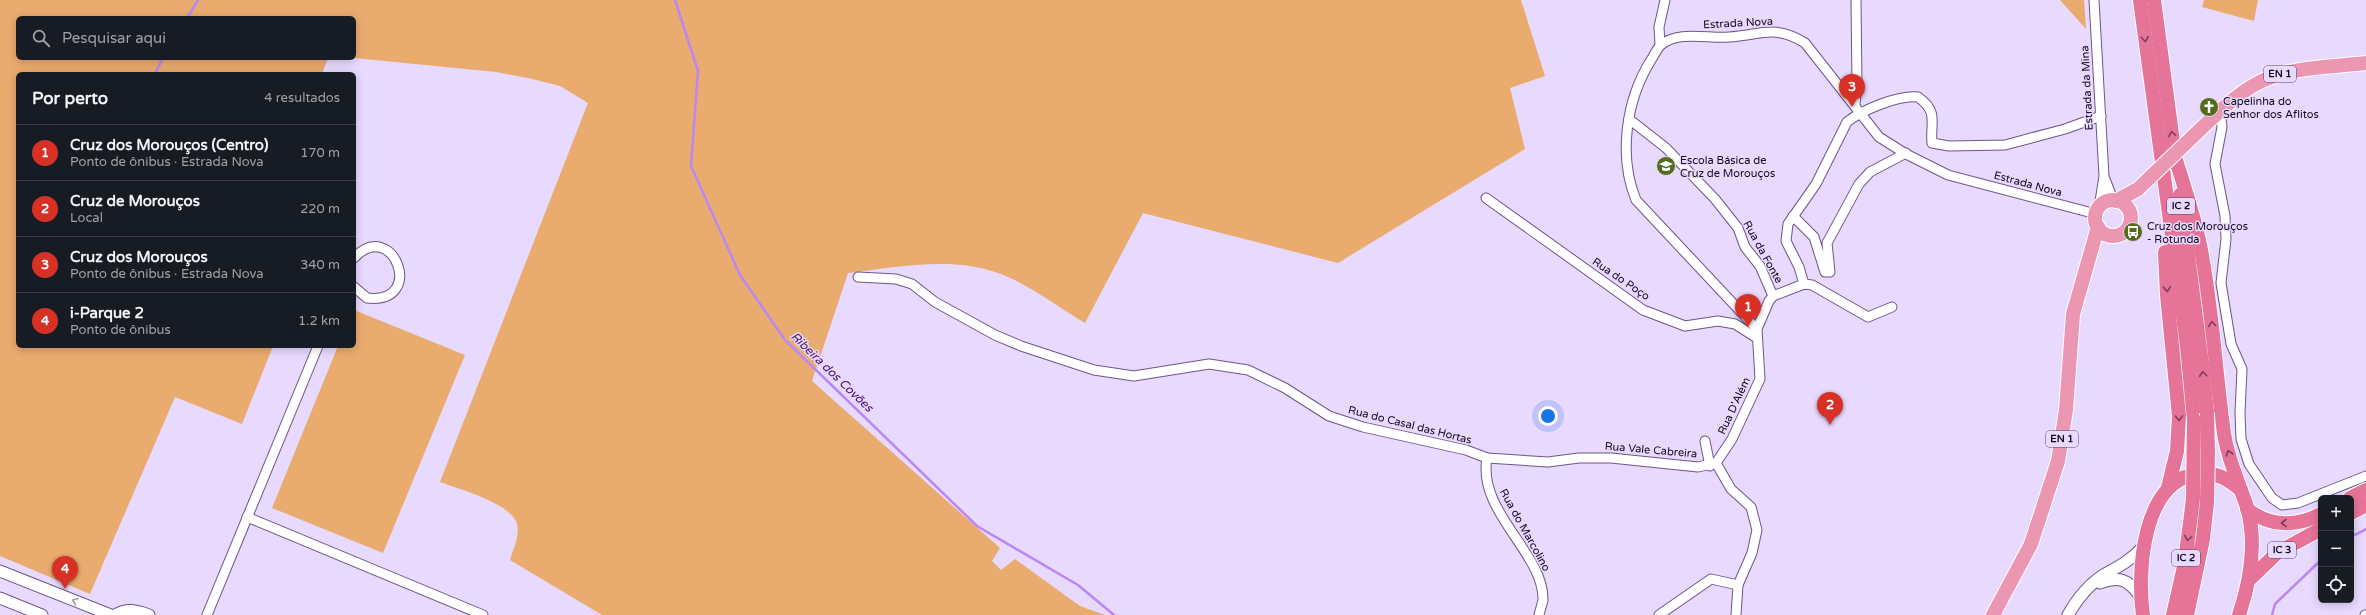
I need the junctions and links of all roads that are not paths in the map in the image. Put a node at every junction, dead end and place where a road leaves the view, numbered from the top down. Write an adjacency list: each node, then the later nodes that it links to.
1 (1665, 0): 6 (street)
2 (1856, 0): 8 (street)
3 (2094, 0): 10 (street, Estrada da Mina)
4 (2140, 0): 15 (highway, IC 2, one-way to 15)
5 (2154, 0): 13 (highway, IC 2, one-way to 5)
6 (1660, 45): 8 (street, Estrada Nova); 11 (street)
7 (2366, 62): 9 (main road, EN 1)
8 (1858, 108): 10 (street); 12 (street, Estrada Nova); 20 (street)
9 (2220, 111): 16 (main road, EN 1, bridge); 37 (street)
10 (2101, 116): 14 (street, Estrada da Mina)
11 (1629, 119): 28 (street, Rua da Fonte); 32 (street)
12 (1906, 153): 20 (street); 21 (street, Estrada Nova)
13 (2176, 160): 39 (highway, one-way to 13); 68 (highway, IC 2, one-way to 13, bridge)
14 (2104, 176): 18 (street, Estrada da Mina); 21 (street, Estrada da Mina)
15 (2164, 180): 38 (highway, one-way to 38); 67 (highway, IC 2, one-way to 67, bridge)
16 (2138, 189): 18 (main road, EN 1); 19 (main road, EN 1)
17 (1486, 198): 32 (street, Rua do Poço)
18 (2115, 201): 19 (main road); 21 (main road, EN 1)
19 (2128, 209): 22 (main road, EN 1)
20 (1793, 216): 26 (street)
21 (2097, 216): 22 (main road); 23 (main road, EN 1)
22 (2110, 236): 23 (main road, EN 1)
23 (2092, 252): 64 (main road, EN 1)
24 (356, 256): 30 (street)
25 (858, 277): 35 (street, Rua do Casal das Hortas)
26 (1804, 284): 28 (street); 31 (street)
27 (356, 289): 30 (street)
28 (1773, 296): 32 (street)
29 (356, 297): 30 (street)
30 (367, 298)
31 (1892, 307)
32 (1757, 334): 36 (street, Rua D'Além)
33 (317, 348): 46 (street)
34 (1705, 441): 36 (street)
35 (1487, 458): 36 (street, Rua Vale Cabreira); 61 (street, Rua do Marcolino)
36 (1713, 464): 51 (street)
37 (2366, 476)
38 (2168, 488): 39 (highway); 48 (highway)
39 (2241, 490): 43 (highway)
40 (2366, 490): 41 (highway)
41 (2354, 496)
42 (2366, 505): 44 (highway)
43 (2247, 509): 45 (highway, one-way to 43); 50 (highway)
44 (2354, 511)
45 (2318, 515)
46 (247, 518): 55 (street); 60 (street)
47 (2318, 531): 50 (highway, IC 3)
48 (2143, 548): 52 (street); 53 (highway)
49 (0, 571): 57 (street, one-way to 49)
50 (2249, 580): 69 (highway)
51 (1738, 585): 62 (street); 63 (street)
52 (2092, 586): 53 (street); 65 (street)
53 (2140, 596): 66 (highway)
54 (0, 598): 56 (street)
55 (206, 614)
56 (42, 615)
57 (111, 615)
58 (115, 615): 59 (street)
59 (149, 615)
60 (483, 615)
61 (1539, 615)
62 (1659, 615)
63 (1736, 615)
64 (1993, 615)
65 (2068, 615)
66 (2143, 615)
67 (2173, 615)
68 (2187, 615)
69 (2240, 615)

